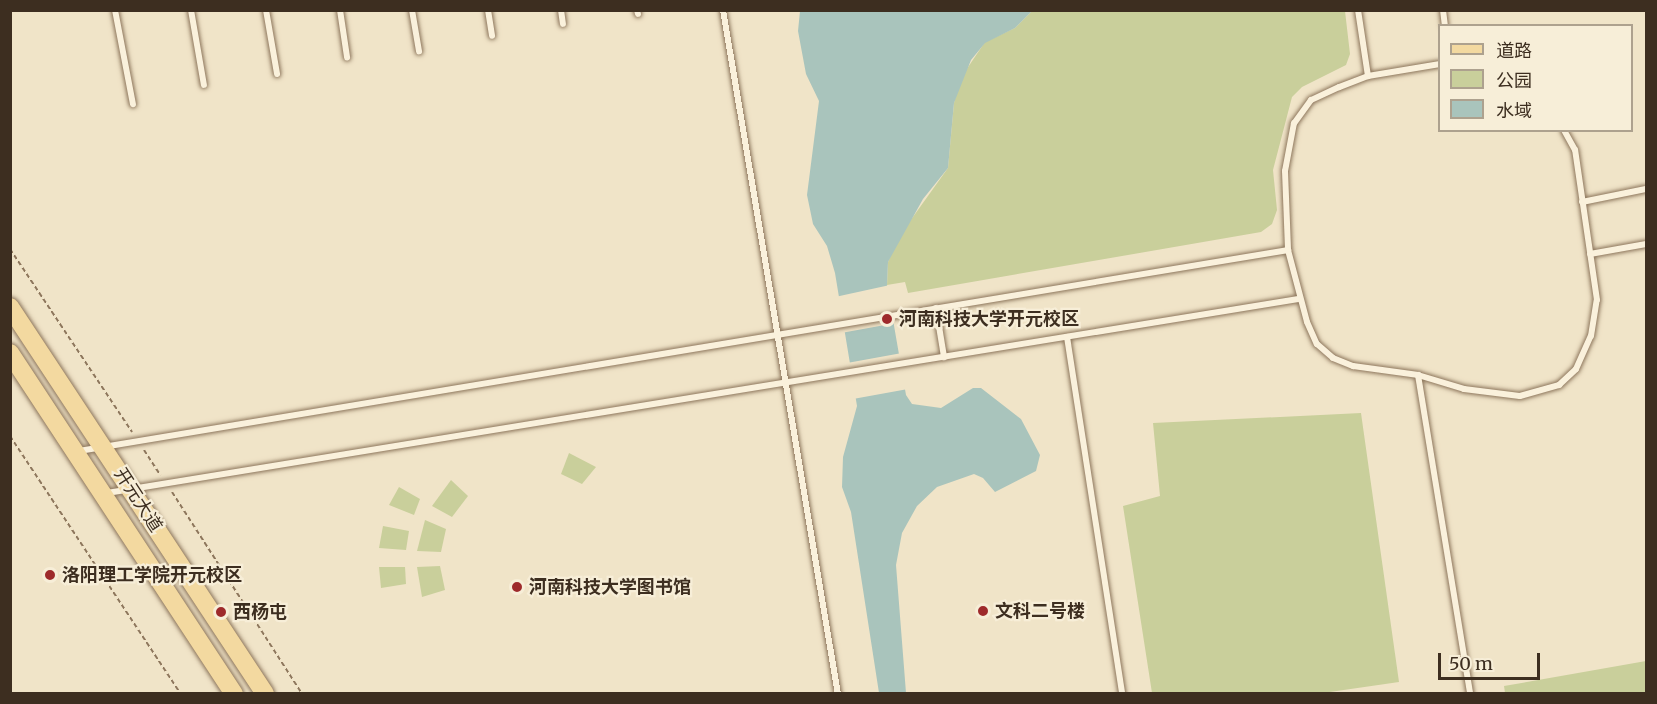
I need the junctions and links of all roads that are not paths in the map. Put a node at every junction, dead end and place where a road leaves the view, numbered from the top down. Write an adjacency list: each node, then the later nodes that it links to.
1 (114, 10): 18 (lane)
2 (191, 10): 17 (lane)
3 (266, 10): 15 (lane)
4 (340, 10): 13 (lane)
5 (412, 10): 12 (lane)
6 (488, 10): 11 (lane)
7 (561, 10): 10 (lane)
8 (723, 10): 28 (lane)
9 (1358, 10): 16 (lane)
10 (563, 24)
11 (492, 36)
12 (418, 51)
13 (347, 57)
14 (1438, 64): 16 (lane)
15 (277, 74)
16 (1368, 76): 23 (lane)
17 (204, 86)
18 (133, 104)
19 (1565, 132): 21 (lane)
20 (1647, 189): 21 (lane)
21 (1582, 202): 24 (lane)
22 (1647, 244): 24 (lane)
23 (1288, 250): 25 (lane); 27 (lane)
24 (1590, 254): 32 (lane)
25 (1298, 299): 29 (lane); 32 (lane)
26 (10, 307): 34 (main road, 开元大道)
27 (936, 308): 28 (lane); 31 (lane)
28 (777, 335): 33 (lane); 34 (lane)
29 (1067, 337): 31 (lane); 41 (lane)
30 (10, 353): 35 (main road, 开元大道)
31 (944, 357): 33 (lane)
32 (1418, 375): 42 (lane)
33 (785, 383): 36 (lane); 40 (lane)
34 (103, 447): 35 (lane); 36 (main road, 开元大道)
35 (76, 452): 37 (main road, 开元大道)
36 (130, 489): 37 (lane); 39 (main road, 开元大道)
37 (103, 494): 38 (main road, 开元大道)
38 (234, 693)
39 (265, 693)
40 (838, 693)
41 (1122, 693)
42 (1470, 693)

